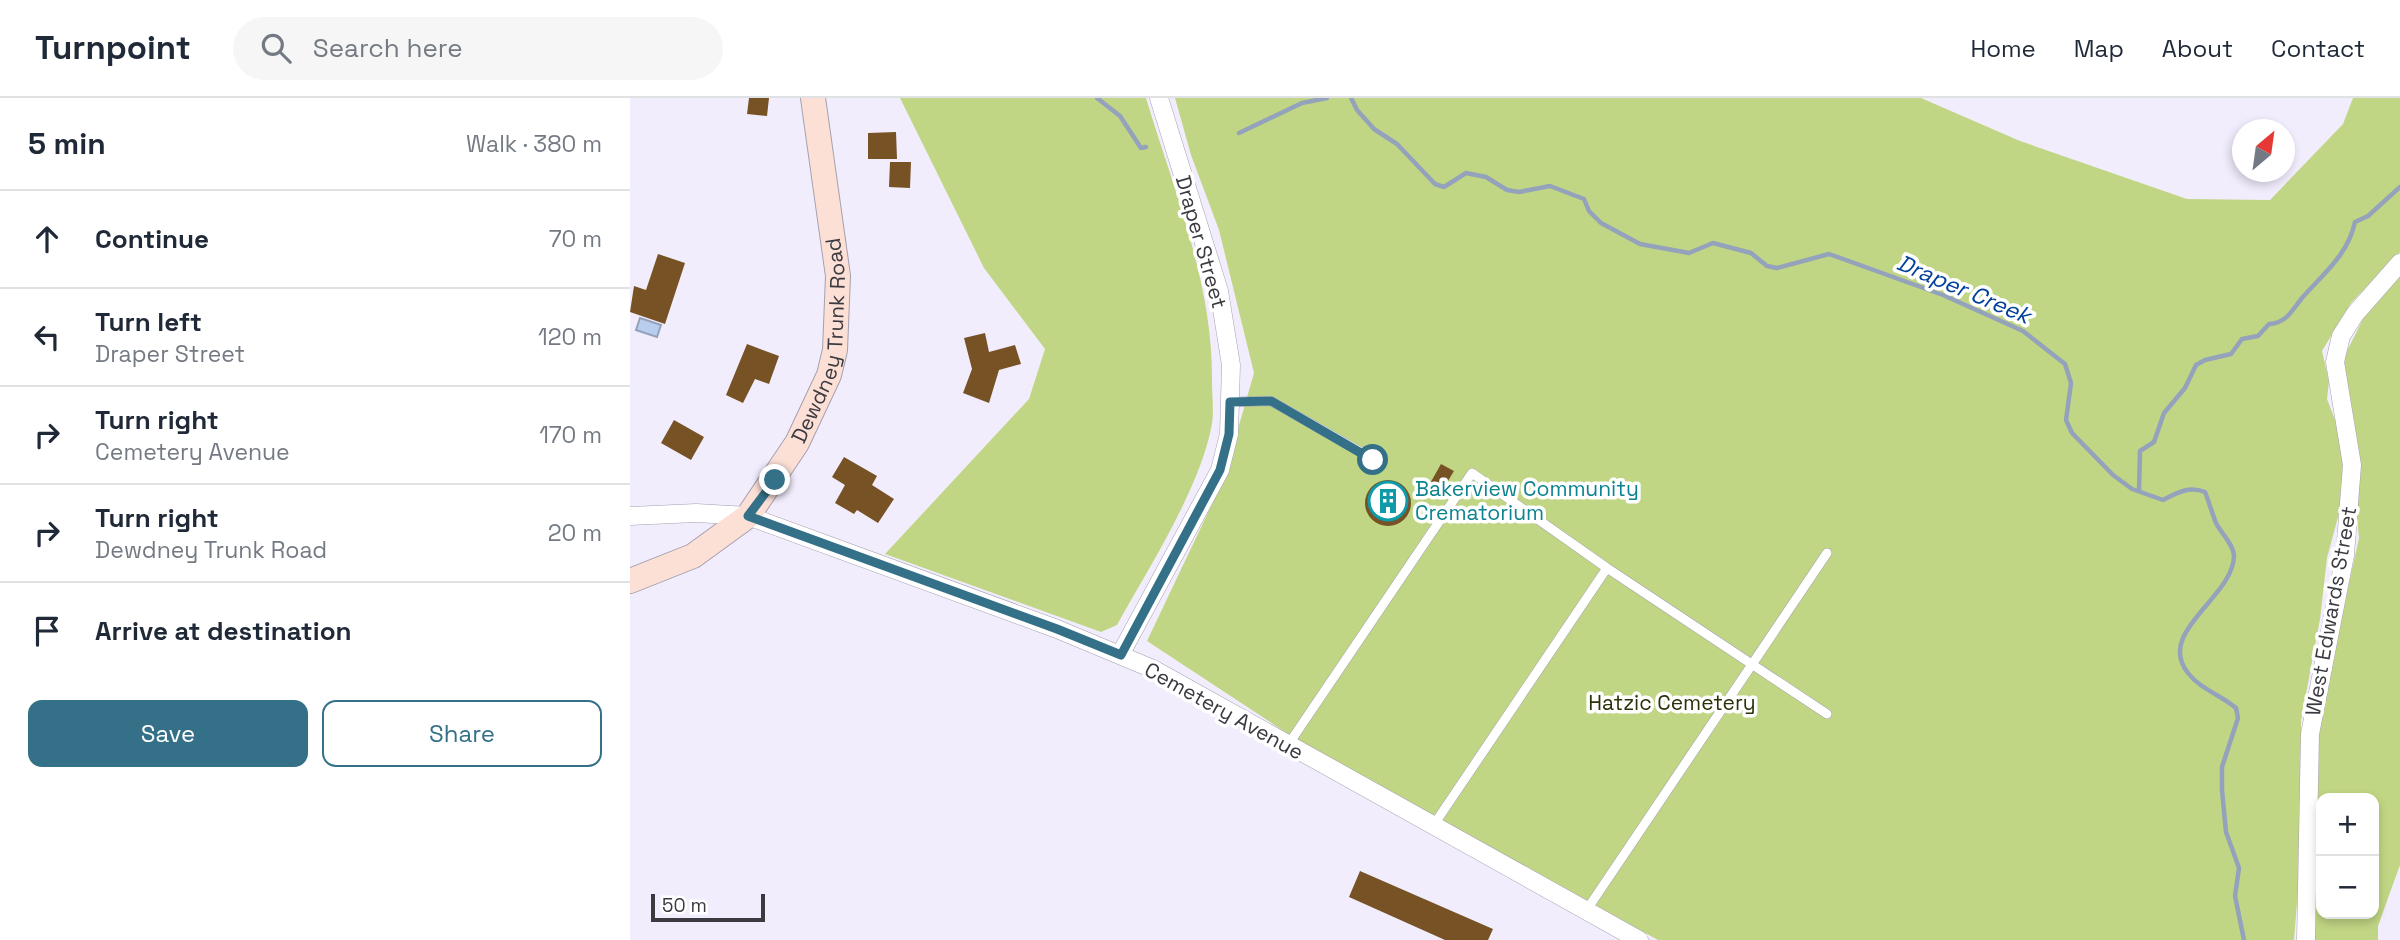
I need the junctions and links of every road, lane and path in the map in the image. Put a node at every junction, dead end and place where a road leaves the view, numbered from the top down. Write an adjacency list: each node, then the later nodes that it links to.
1 (813, 98): 7 (main road, Dewdney Trunk Road)
2 (1159, 98): 4 (street, Draper Street)
3 (2400, 263): 18 (street, West Edwards Street)
4 (1230, 402): 5 (lane); 11 (street, Draper Street)
5 (1373, 460)
6 (630, 516): 7 (street, Cemetery Avenue)
7 (748, 516): 10 (main road, Dewdney Trunk Road); 11 (street, Cemetery Avenue)
8 (1827, 553): 12 (lane)
9 (1607, 569): 12 (lane); 14 (lane); 15 (lane)
10 (630, 581)
11 (1121, 655): 14 (street, Cemetery Avenue)
12 (1755, 664): 13 (lane); 16 (lane)
13 (1827, 714)
14 (1287, 746): 15 (street, Cemetery Avenue)
15 (1433, 827): 16 (street, Cemetery Avenue)
16 (1586, 911): 17 (street, Cemetery Avenue)
17 (1639, 940)
18 (2306, 940)

